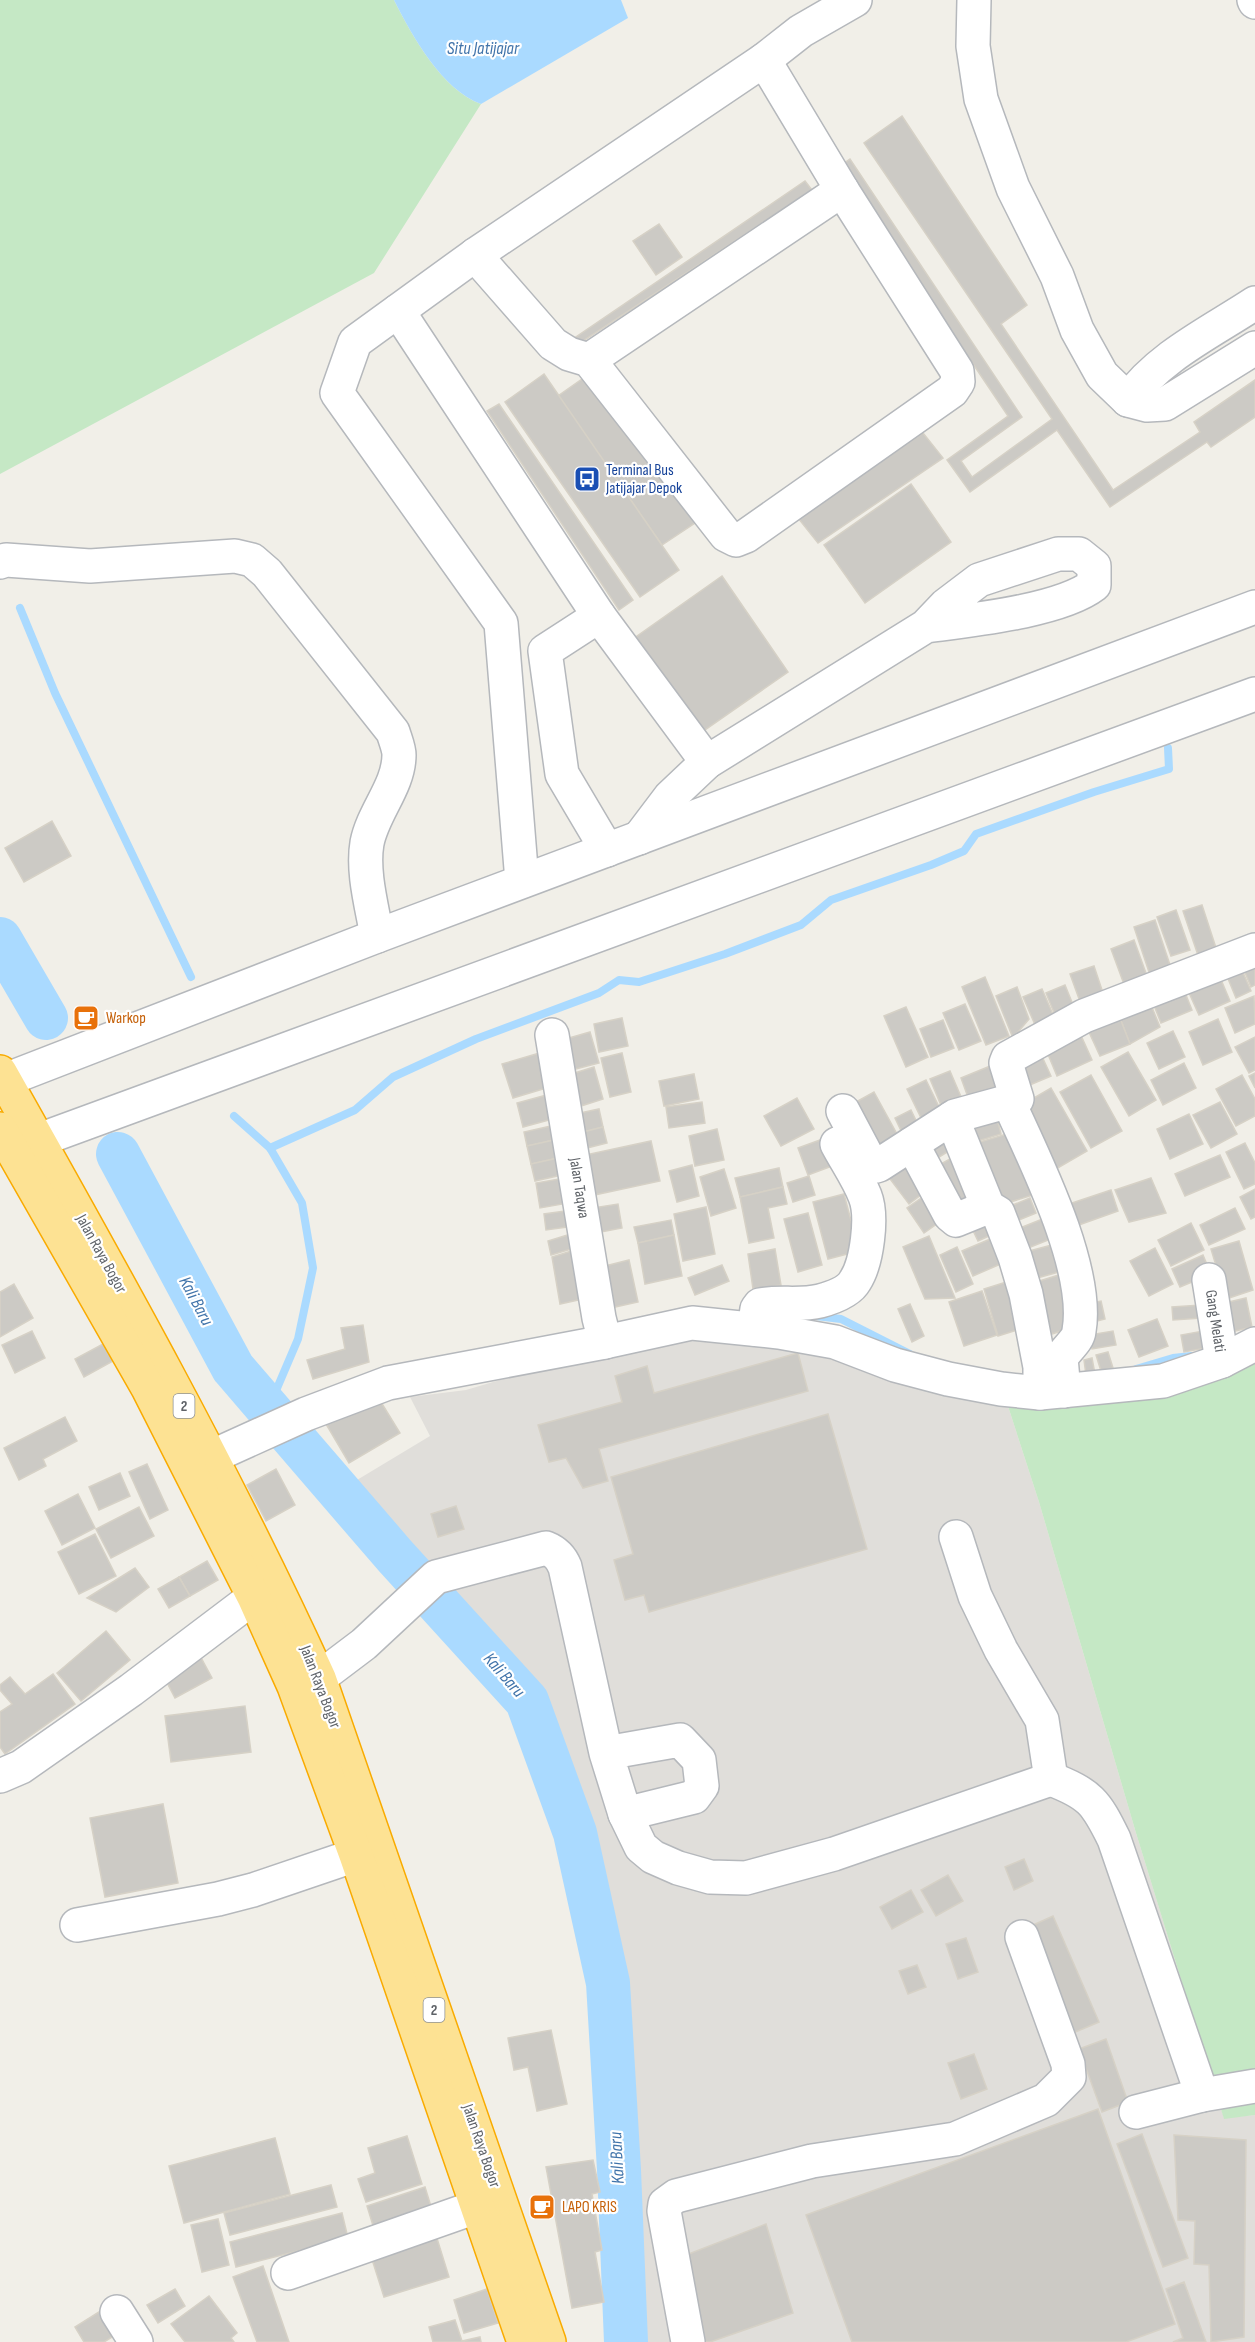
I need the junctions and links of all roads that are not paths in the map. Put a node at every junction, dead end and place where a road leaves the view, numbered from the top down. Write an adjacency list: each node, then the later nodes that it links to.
1 (855, 0): 3 (street)
2 (974, 0): 10 (street)
3 (764, 60): 4 (street); 5 (street)
4 (842, 190): 9 (street); 9 (street)
5 (475, 255): 7 (street); 9 (street)
6 (1255, 303): 10 (street)
7 (398, 311): 13 (street); 19 (street)
8 (1255, 348): 10 (street)
9 (589, 360)
10 (1128, 400)
11 (0, 562): 20 (street)
12 (1255, 607): 17 (street)
13 (598, 616): 16 (street); 18 (street)
14 (926, 627): 16 (street)
15 (1255, 694): 26 (street)
16 (707, 762): 17 (street)
17 (639, 837): 18 (street)
18 (607, 850): 19 (street)
19 (522, 881): 20 (street)
20 (377, 936): 23 (street)
21 (1255, 950): 24 (street)
22 (552, 1035): 31 (street, Jalan Taqwa)
23 (2, 1078): 26 (highway, Jalan Raya Bogor / 2)
24 (1009, 1103): 25 (street); 34 (street)
25 (952, 1118): 27 (street); 28 (street)
26 (16, 1139): 35 (highway, Jalan Raya Bogor / 2); 37 (highway, Jalan Raya Bogor / 2)
27 (912, 1144): 28 (street); 30 (street)
28 (988, 1207): 34 (street)
29 (1209, 1280): 33 (street, Gang Melati)
30 (756, 1320): 31 (street); 34 (street)
31 (602, 1331): 35 (street)
32 (1255, 1344): 33 (street)
33 (1221, 1355): 34 (street)
34 (1052, 1385)
35 (211, 1457): 38 (highway, Jalan Raya Bogor / 2)
36 (956, 1537): 41 (street)
37 (254, 1597): 40 (street); 43 (highway, Jalan Raya Bogor / 2)
38 (319, 1678): 39 (street); 54 (highway, Jalan Raya Bogor / 2)
39 (606, 1753): 42 (street); 42 (street)
40 (0, 1776)
41 (1051, 1779): 42 (street); 47 (street)
42 (625, 1814)
43 (356, 1855): 44 (street); 49 (highway, Jalan Raya Bogor / 2)
44 (77, 1925)
45 (1022, 1937): 55 (street)
46 (1255, 2086): 47 (street)
47 (1202, 2095): 48 (street)
48 (1136, 2112)
49 (476, 2207): 50 (street); 53 (highway, Jalan Raya Bogor / 2)
50 (288, 2273)
51 (117, 2312): 52 (street)
52 (136, 2342)
53 (524, 2342)
54 (549, 2342)
55 (688, 2342)

